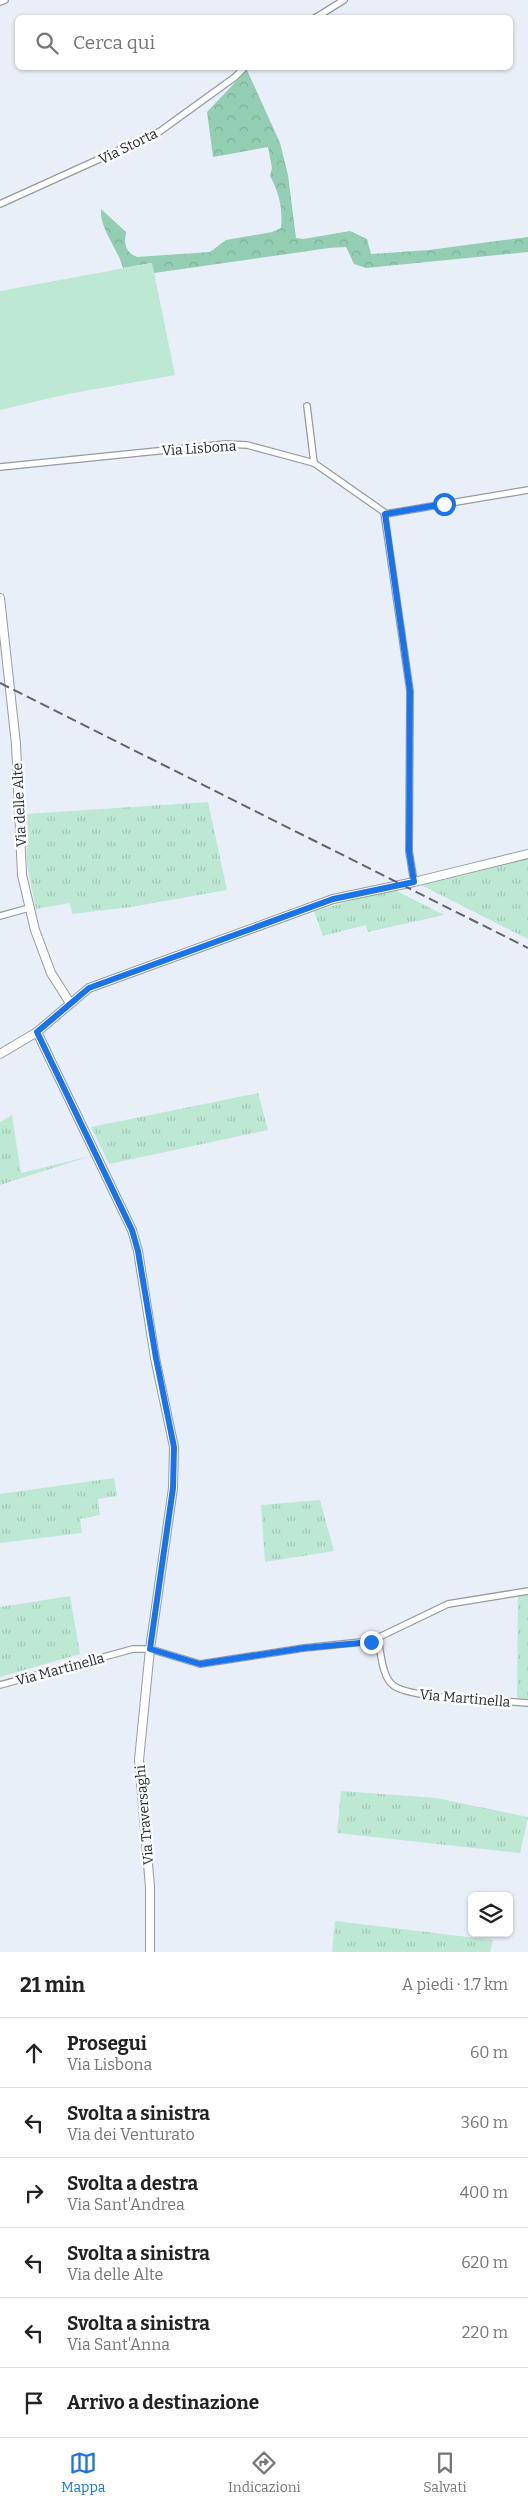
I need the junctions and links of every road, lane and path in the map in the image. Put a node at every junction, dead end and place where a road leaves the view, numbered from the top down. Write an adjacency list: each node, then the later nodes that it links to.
1 (5, 0): 3 (street)
2 (344, 0): 4 (street)
3 (0, 2)
4 (320, 15)
5 (242, 70): 6 (street, Via Storta)
6 (0, 204)
7 (307, 406): 8 (street)
8 (314, 463): 9 (street, Via Lisbona); 11 (street, Via Lisbona)
9 (0, 467)
10 (528, 490): 11 (street)
11 (385, 514): 14 (street)
12 (0, 598): 15 (street, Via delle Alte)
13 (528, 854): 14 (street)
14 (414, 882): 17 (street)
15 (29, 908): 16 (street); 17 (street, Via delle Alte)
16 (0, 916)
17 (70, 1003): 18 (street)
18 (37, 1032): 19 (street); 22 (street)
19 (0, 1054)
20 (528, 1591): 21 (street)
21 (378, 1639): 22 (street); 24 (street, Via Martinella)
22 (150, 1649): 23 (street, Via Martinella); 25 (street, Via Traversaghi)
23 (0, 1685)
24 (528, 1703)
25 (150, 1952)

